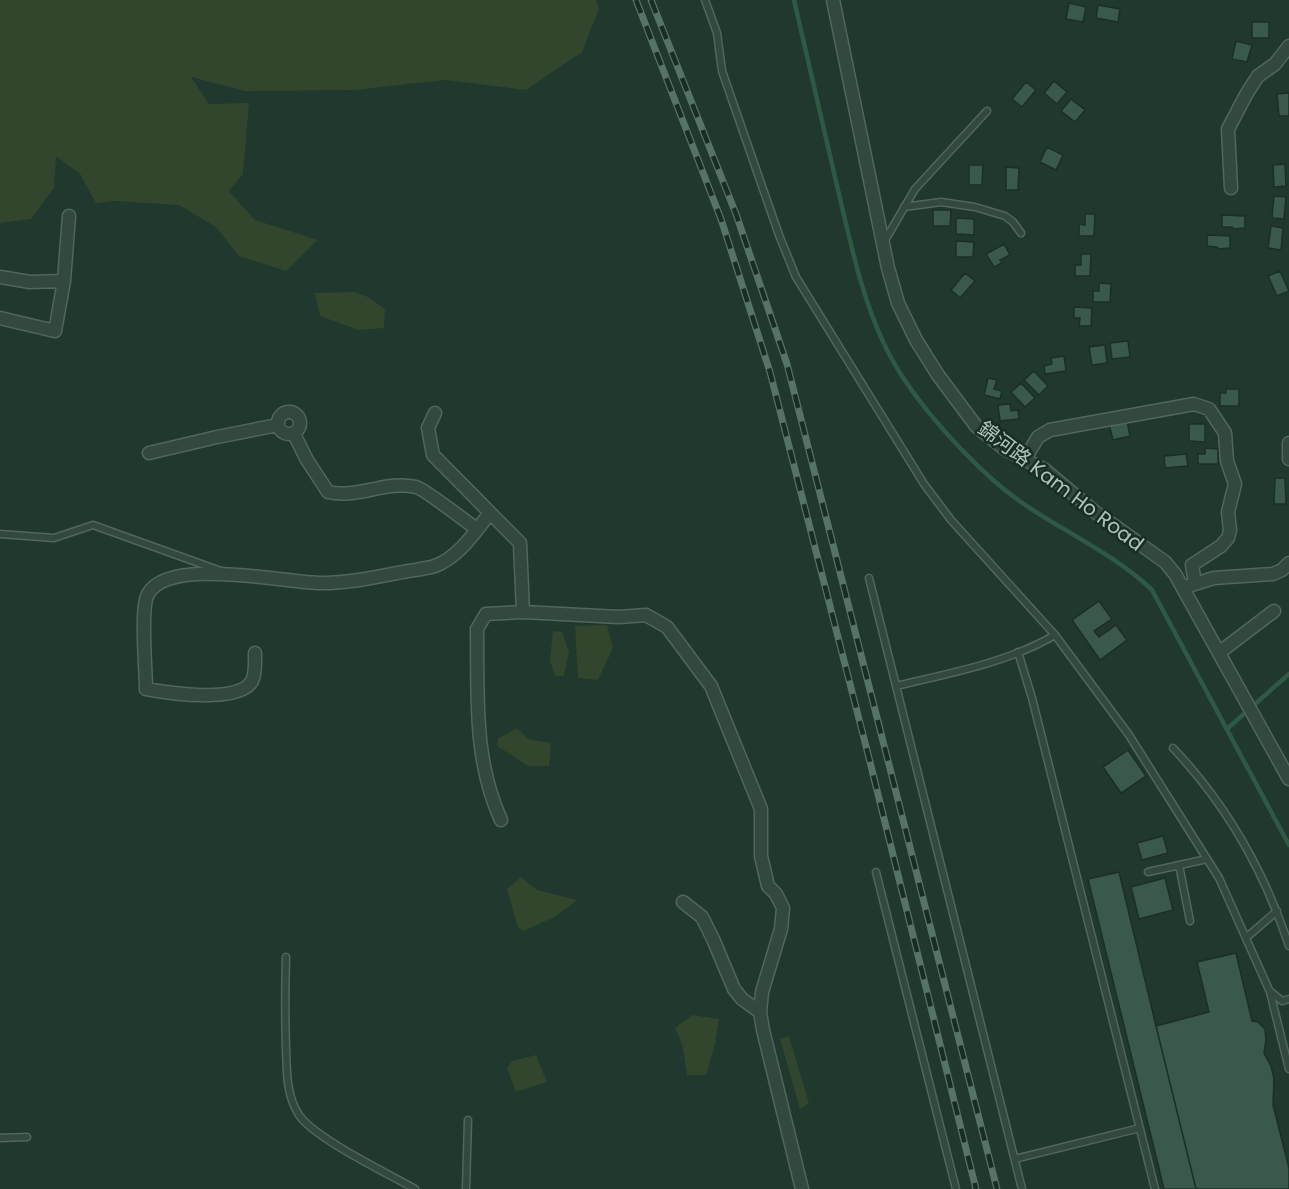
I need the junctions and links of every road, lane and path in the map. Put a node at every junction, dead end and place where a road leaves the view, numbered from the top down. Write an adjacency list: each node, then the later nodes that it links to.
1 (705, 0): 29 (lane)
2 (833, 0): 9 (street, 錦河路 Kam Ho Road)
3 (1289, 46): 5 (street)
4 (987, 111): 6 (lane)
5 (1231, 188)
6 (904, 207): 8 (lane); 9 (lane)
7 (69, 216): 11 (street)
8 (1021, 233)
9 (882, 244): 18 (street, 錦河路 Kam Ho Road)
10 (0, 277): 11 (street)
11 (64, 281): 12 (street)
12 (0, 318)
13 (435, 413): 20 (street)
14 (278, 425): 15 (street); 15 (street); 17 (street)
15 (294, 434): 21 (street)
16 (1289, 443): 19 (street)
17 (149, 453)
18 (1025, 459): 26 (street, 錦河路 Kam Ho Road); 26 (street)
19 (1289, 459)
20 (490, 513): 21 (street); 28 (street)
21 (477, 529): 24 (street)
22 (0, 534): 24 (lane)
23 (1289, 563): 26 (street)
24 (230, 574): 32 (street)
25 (869, 578): 33 (lane)
26 (1190, 585): 31 (street, 錦河路 Kam Ho Road)
27 (1274, 611): 31 (street)
28 (523, 612): 36 (street); 49 (street)
29 (1055, 635): 30 (lane); 37 (lane)
30 (1018, 652): 33 (lane); 52 (lane)
31 (1220, 652): 35 (street, 錦河路 Kam Ho Road)
32 (255, 653)
33 (896, 686): 55 (lane)
34 (1173, 747): 42 (lane)
35 (1289, 779)
36 (501, 820)
37 (1207, 859): 38 (lane); 44 (lane)
38 (1179, 865): 40 (lane); 43 (lane)
39 (876, 872): 59 (lane)
40 (1148, 872)
41 (683, 902): 49 (street)
42 (1277, 911): 44 (lane); 45 (lane)
43 (1190, 921)
44 (1247, 937): 47 (lane)
45 (1289, 946)
46 (286, 957): 56 (lane)
47 (1270, 992): 48 (lane); 50 (lane)
48 (1289, 999)
49 (760, 1012): 58 (street)
50 (1289, 1069)
51 (468, 1119): 57 (lane)
52 (1140, 1128): 55 (lane); 61 (lane)
53 (27, 1137): 54 (lane)
54 (0, 1138)
55 (1015, 1159): 60 (lane)
56 (416, 1189)
57 (466, 1189)
58 (802, 1189)
59 (956, 1189)
60 (1022, 1189)
61 (1155, 1189)

